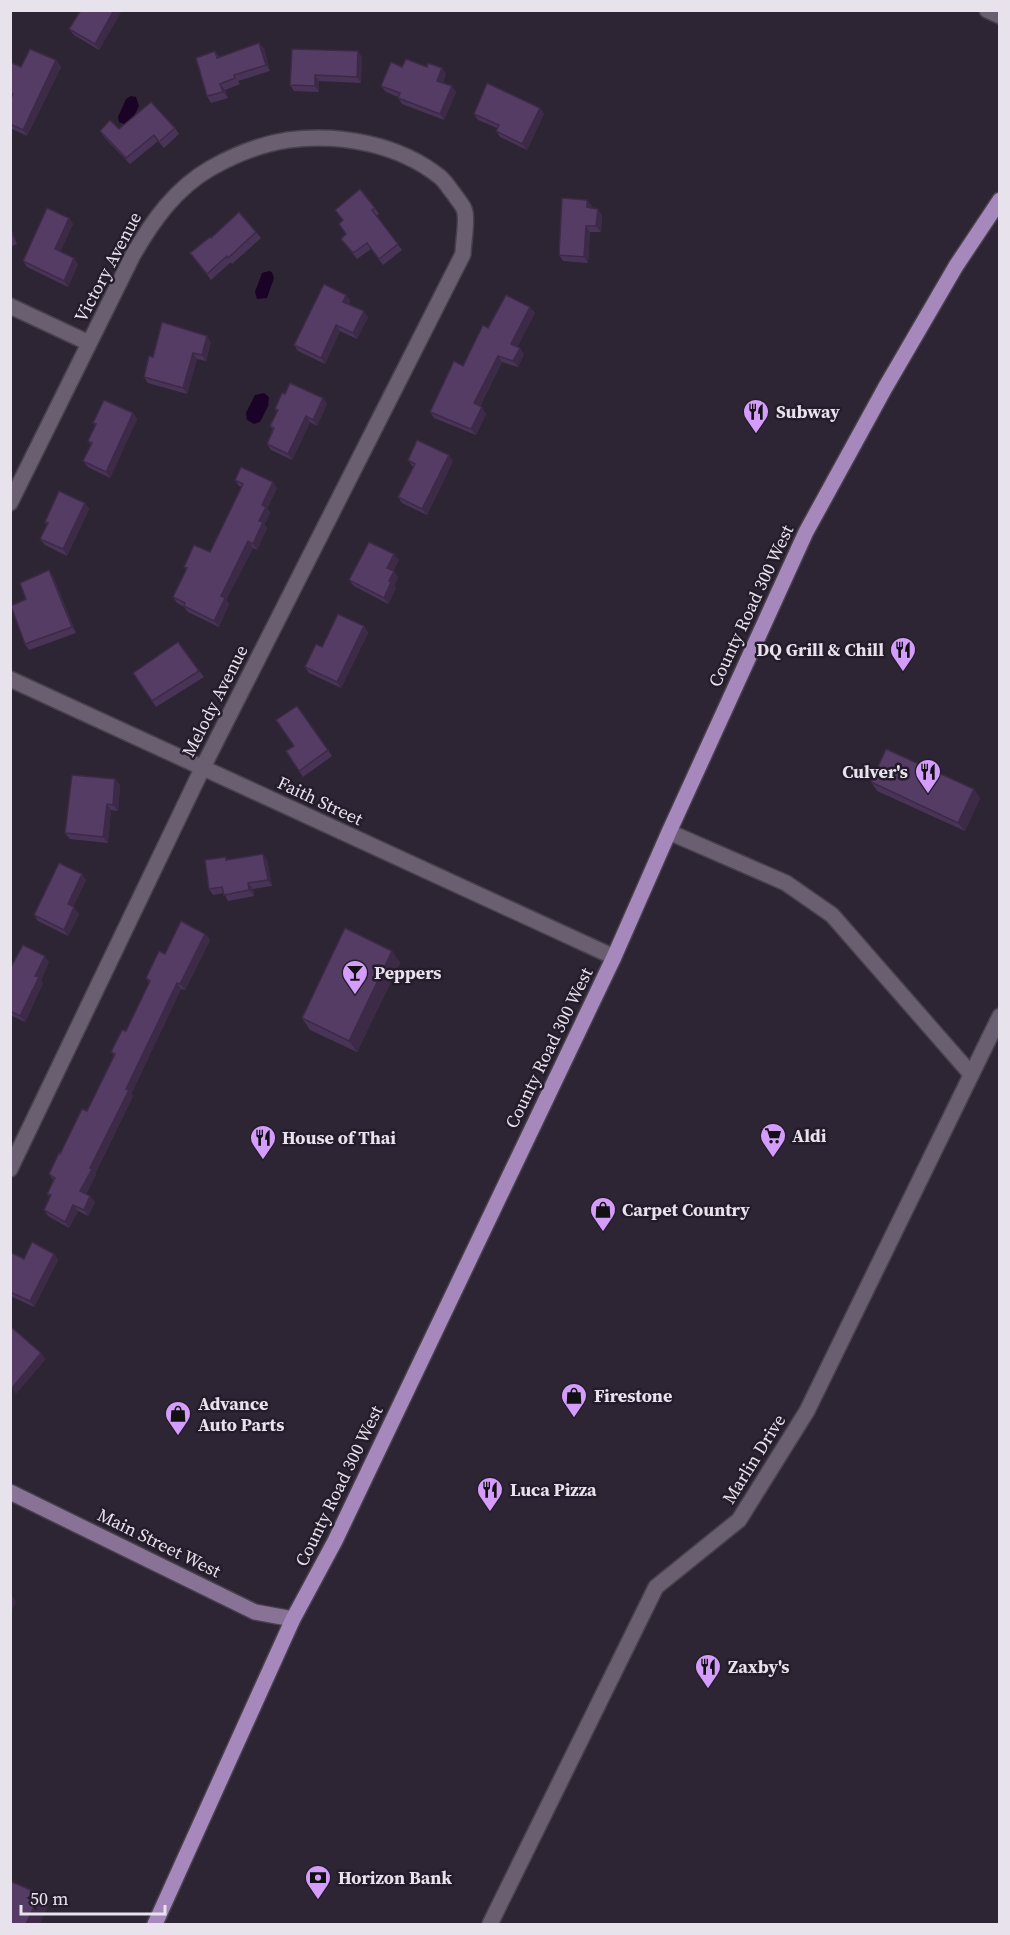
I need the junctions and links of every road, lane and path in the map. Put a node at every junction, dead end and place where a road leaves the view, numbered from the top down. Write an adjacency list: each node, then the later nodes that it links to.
1 (987, 10): 2 (street)
2 (999, 16)
3 (999, 200): 10 (main road, County Road 300 West)
4 (463, 254): 6 (street, Victory Avenue); 9 (street, Melody Avenue)
5 (10, 306): 6 (street)
6 (89, 343): 7 (street, Victory Avenue)
7 (10, 503)
8 (10, 679): 9 (street, Faith Street)
9 (203, 767): 11 (street, Faith Street); 14 (street, Melody Avenue)
10 (669, 832): 11 (main road, County Road 300 West); 13 (street)
11 (614, 957): 16 (main road, County Road 300 West)
12 (999, 1016): 13 (street, Marlin Drive)
13 (971, 1074): 18 (street, Marlin Drive)
14 (10, 1169)
15 (10, 1492): 16 (main road, Main Street West)
16 (293, 1619): 17 (main road, County Road 300 West)
17 (155, 1924)
18 (489, 1924)

